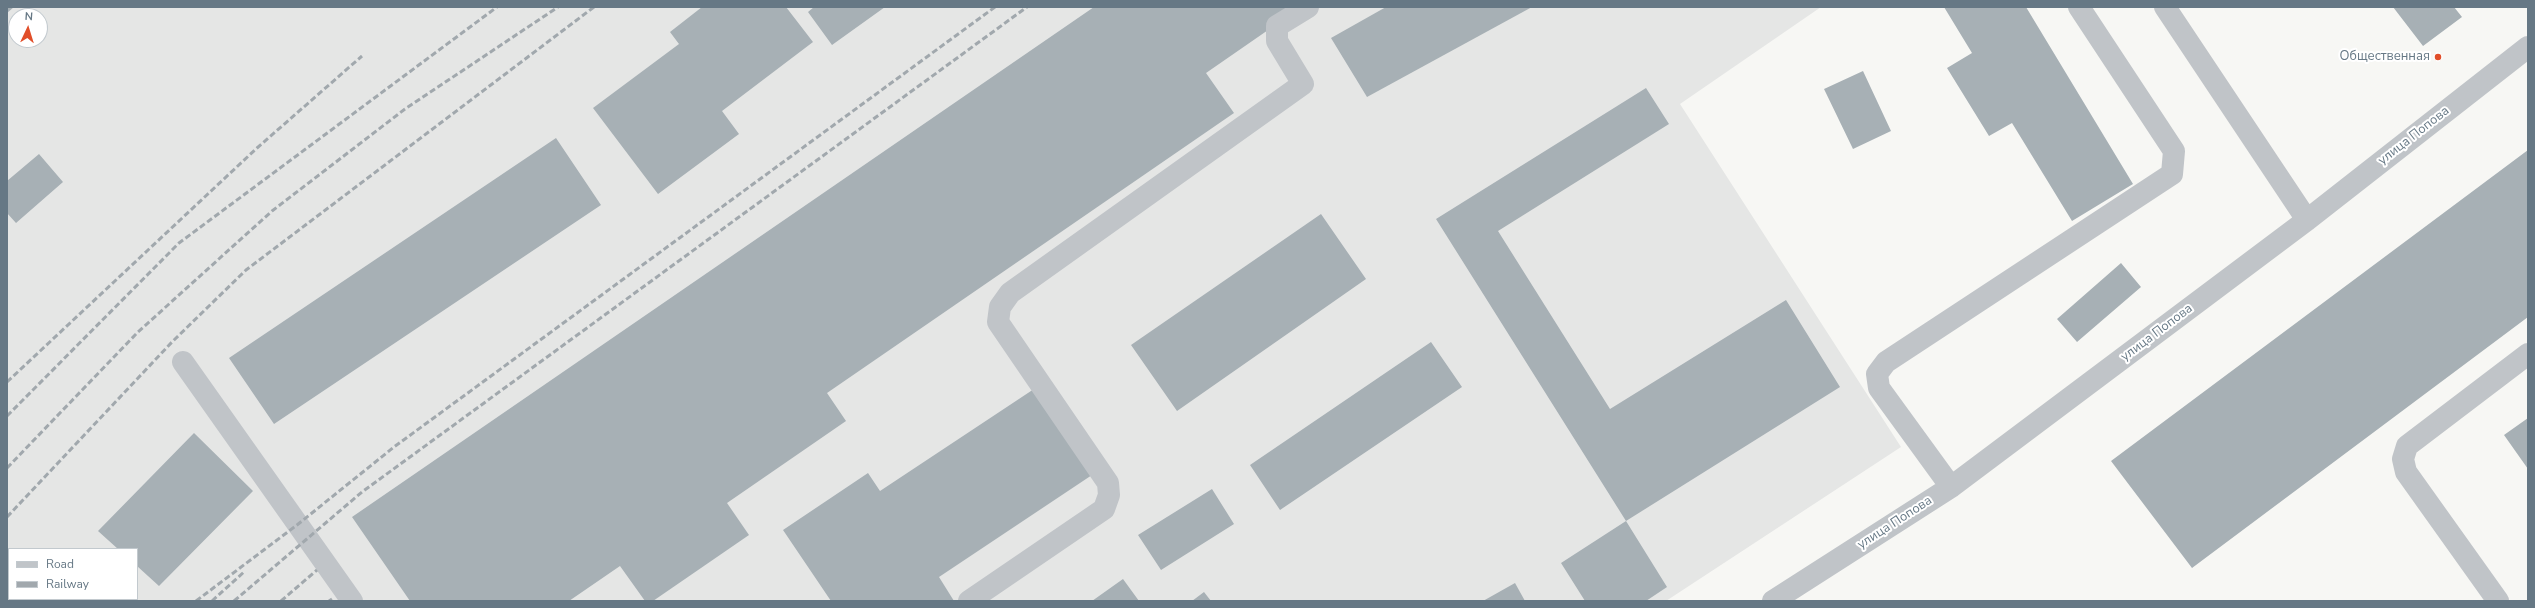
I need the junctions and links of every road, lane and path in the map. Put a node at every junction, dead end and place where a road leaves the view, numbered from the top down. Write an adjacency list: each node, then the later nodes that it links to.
1 (1308, 7): 10 (street)
2 (2079, 7): 8 (street)
3 (2166, 7): 5 (street)
4 (2528, 47): 5 (street, улица Попова)
5 (2307, 220): 8 (street, улица Попова)
6 (2528, 354): 12 (street)
7 (183, 362): 9 (street)
8 (1951, 487): 11 (street, улица Попова)
9 (352, 601)
10 (969, 601)
11 (1773, 601)
12 (2498, 601)

